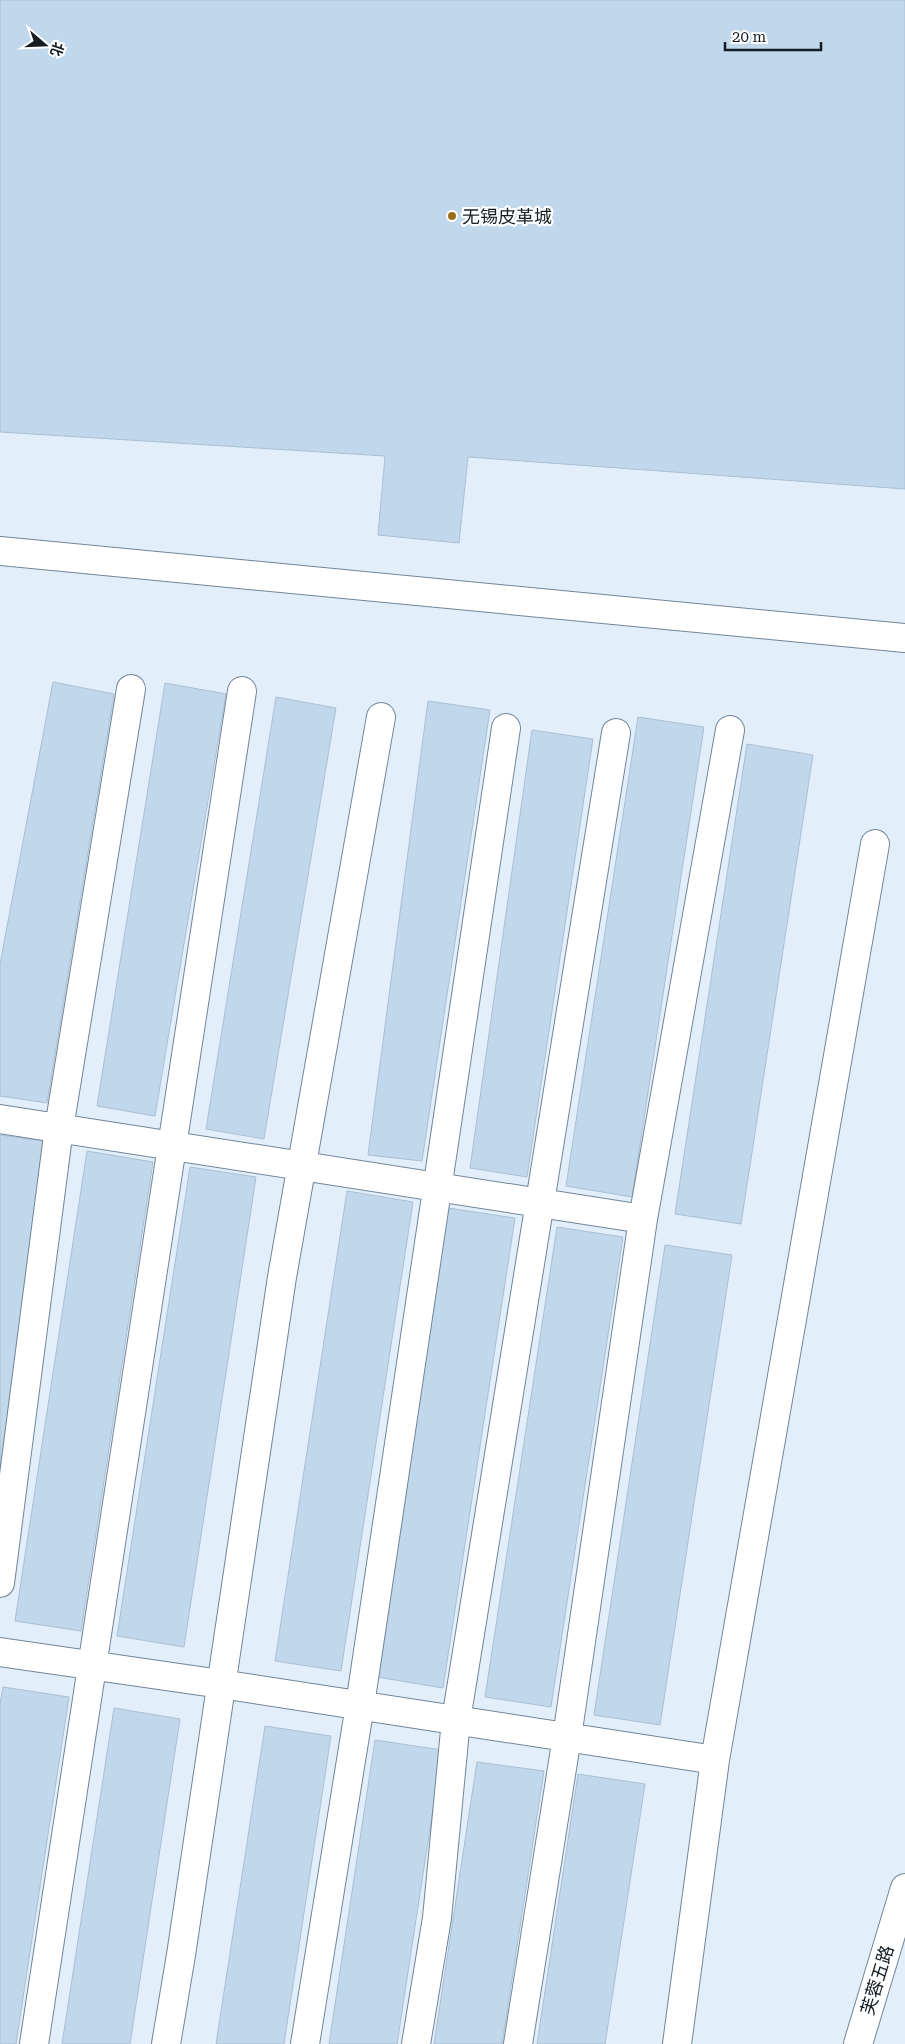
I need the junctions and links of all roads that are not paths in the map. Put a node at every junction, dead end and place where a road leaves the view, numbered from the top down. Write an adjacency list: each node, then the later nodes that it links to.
1 (0, 551): 2 (street)
2 (905, 638)
3 (131, 689): 11 (street)
4 (242, 691): 12 (street)
5 (381, 717): 13 (street)
6 (506, 728): 14 (street)
7 (730, 730): 16 (street)
8 (616, 733): 15 (street)
9 (874, 844): 24 (street)
10 (0, 1119): 11 (street)
11 (59, 1128): 12 (street); 17 (street)
12 (172, 1145): 13 (street); 19 (street)
13 (302, 1166): 14 (street); 20 (street)
14 (437, 1187): 15 (street); 21 (street)
15 (539, 1203): 16 (street); 22 (street)
16 (643, 1219): 23 (street)
17 (0, 1583)
18 (0, 1652): 19 (street)
19 (91, 1665): 20 (street); 26 (street)
20 (221, 1684): 21 (street); 27 (street)
21 (360, 1705): 22 (street); 28 (street)
22 (456, 1720): 23 (street); 29 (street)
23 (566, 1737): 24 (street); 30 (street)
24 (715, 1760): 31 (street)
25 (905, 1888): 32 (street, 芙蓉五路)
26 (34, 2044)
27 (166, 2044)
28 (305, 2044)
29 (416, 2044)
30 (518, 2044)
31 (677, 2044)
32 (858, 2044)

